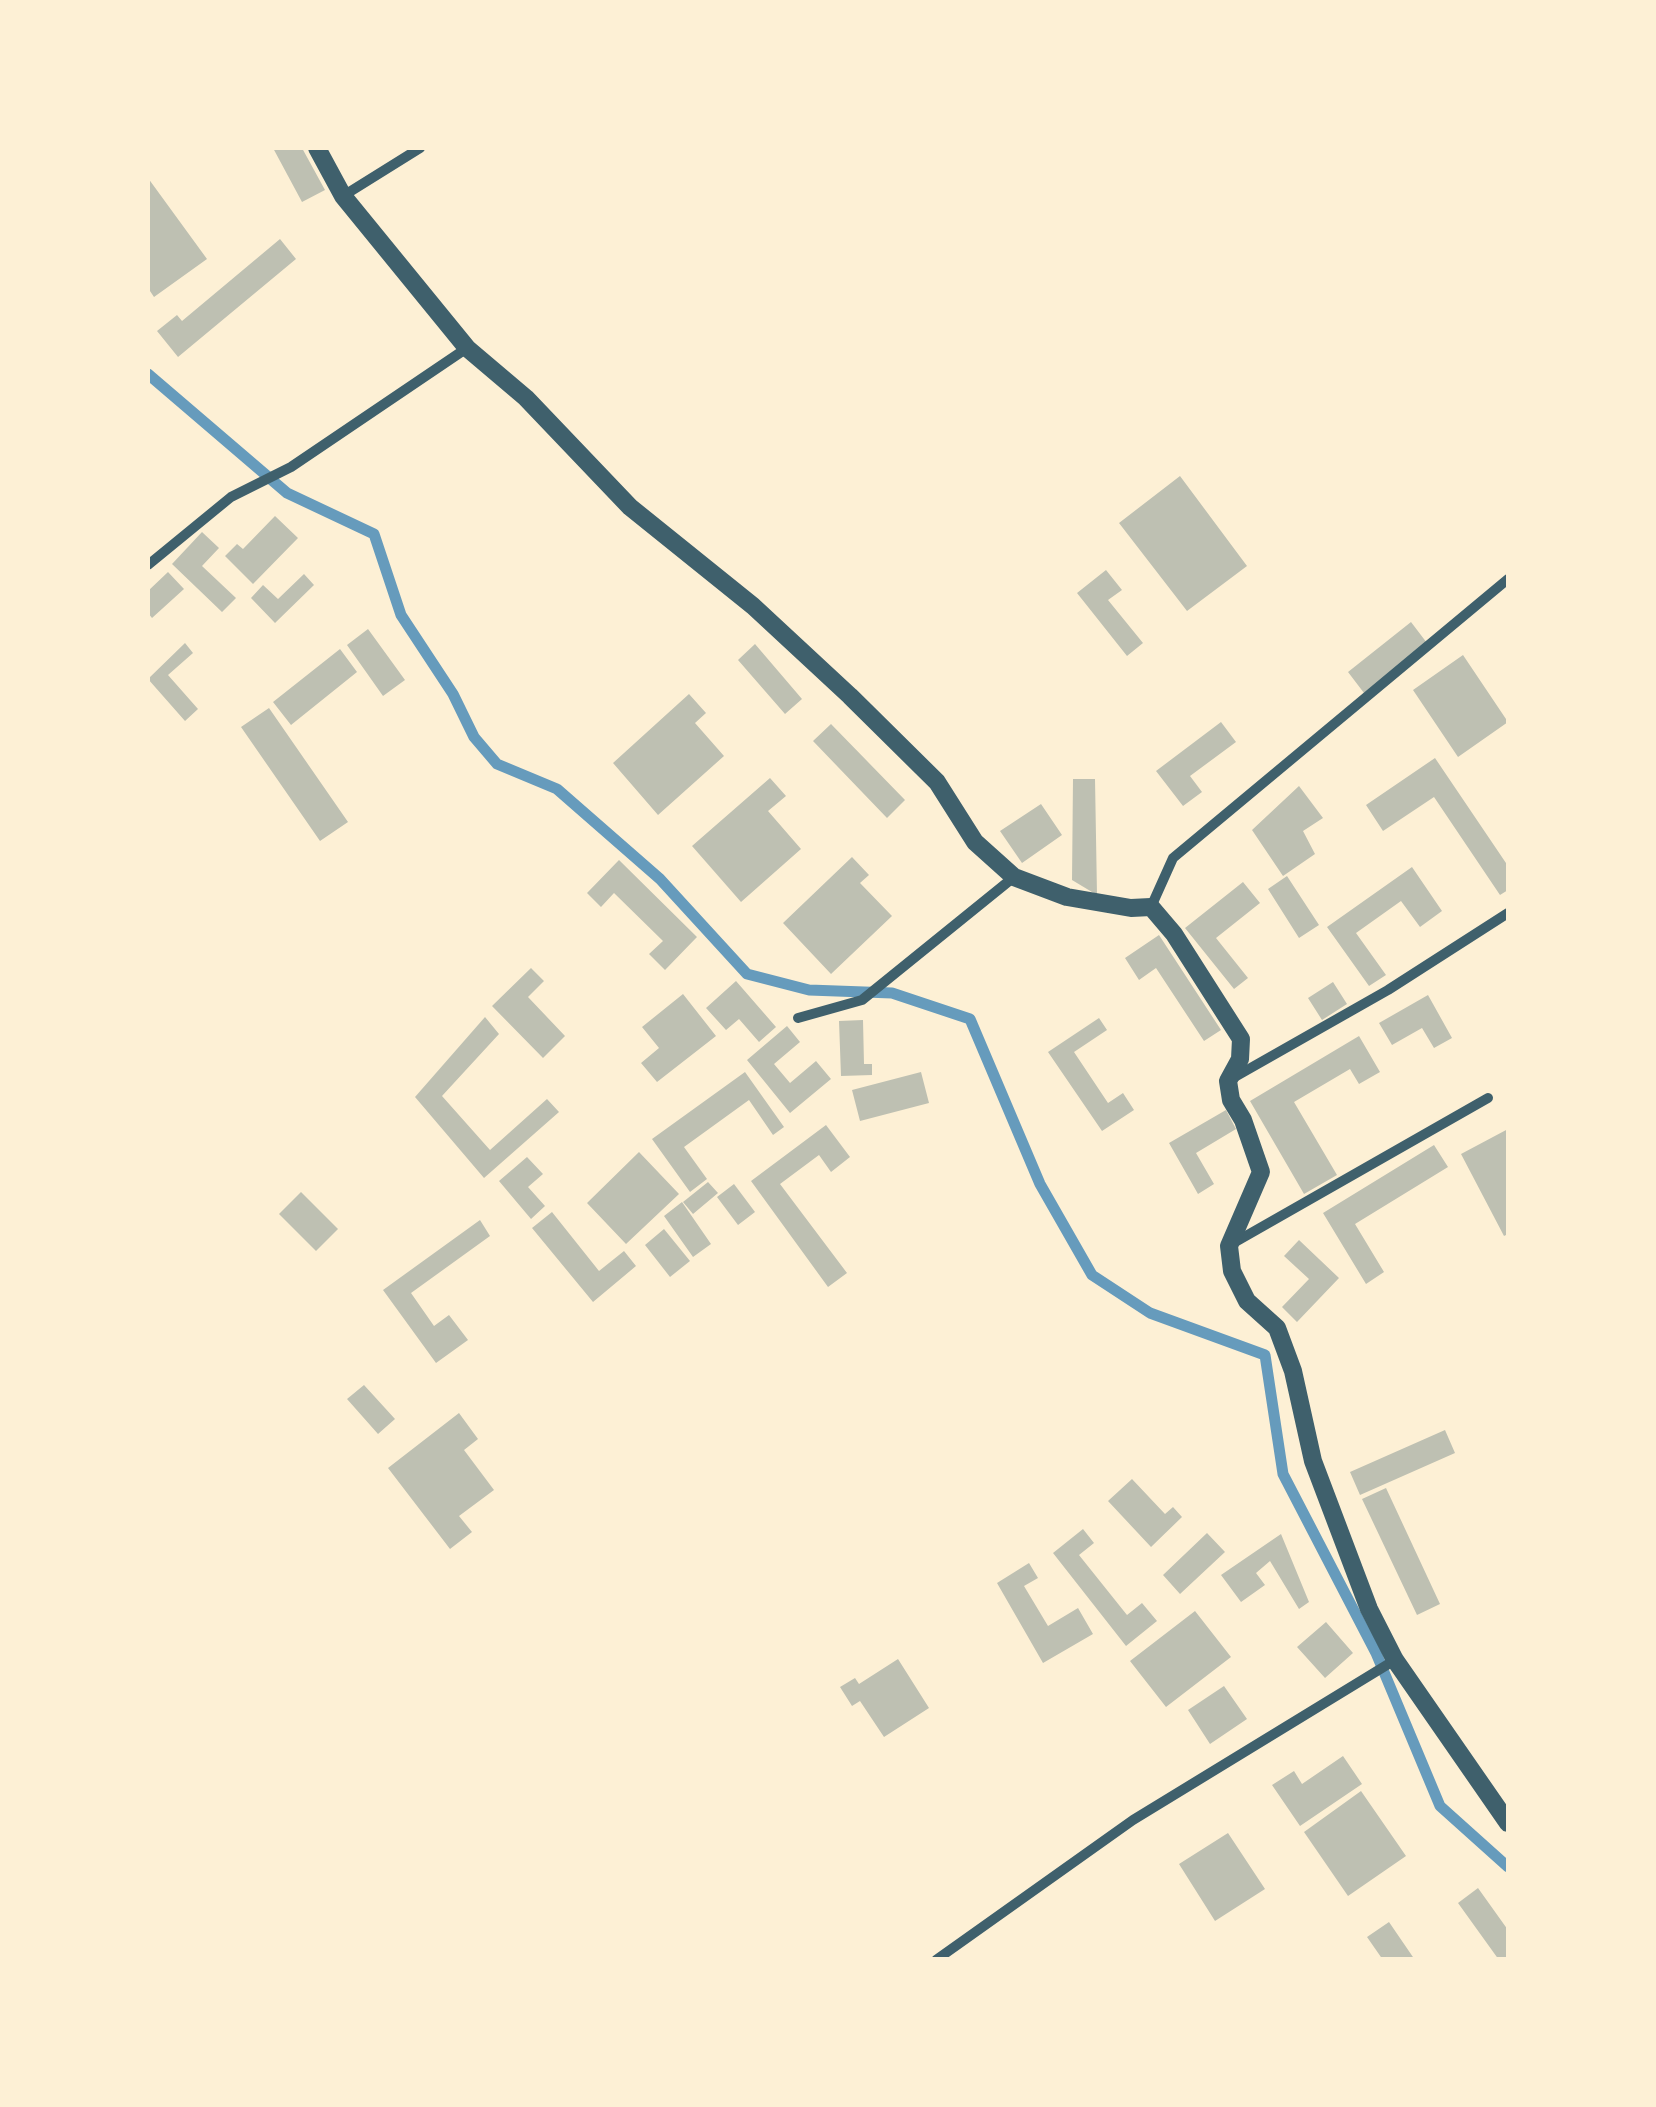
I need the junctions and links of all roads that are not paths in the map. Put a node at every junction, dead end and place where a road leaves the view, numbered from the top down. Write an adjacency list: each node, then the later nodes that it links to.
1 (317, 148): 3 (street)
2 (420, 148): 3 (street)
3 (344, 196): 4 (street)
4 (467, 348): 5 (street); 7 (street)
5 (148, 566)
6 (1508, 579): 8 (street)
7 (1014, 877): 8 (street); 10 (street)
8 (1151, 907): 11 (street)
9 (1508, 913): 11 (street)
10 (798, 1018)
11 (1228, 1081): 13 (street)
12 (1488, 1098): 13 (street)
13 (1229, 1246): 14 (street)
14 (1395, 1660): 15 (street); 16 (street)
15 (1508, 1823)
16 (936, 1960)

